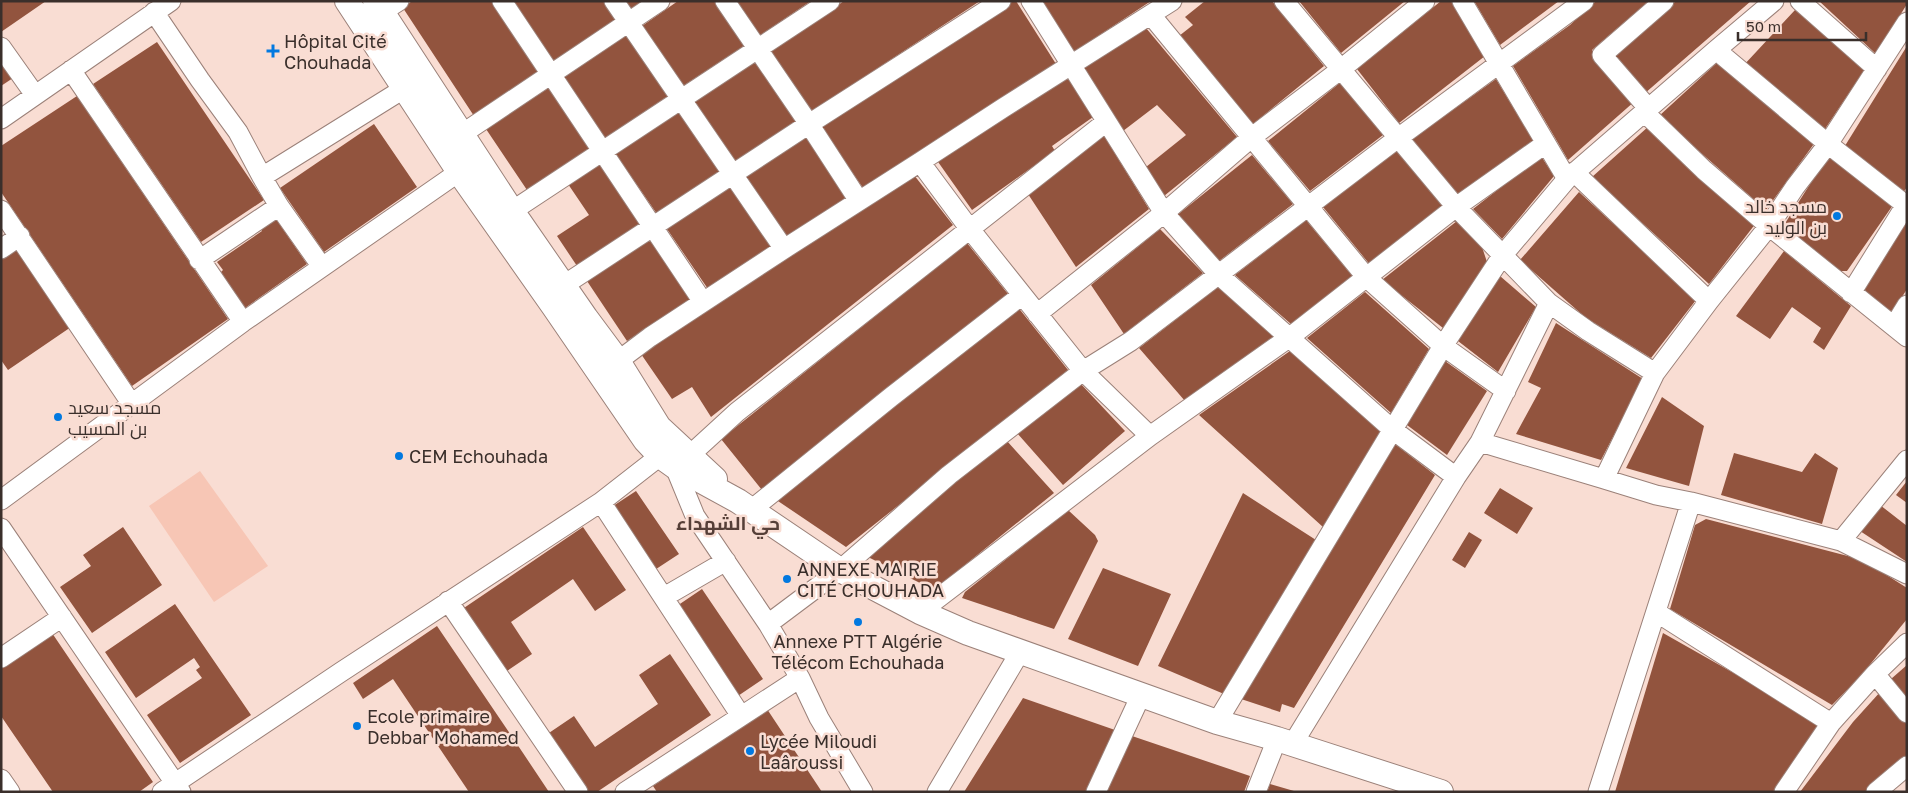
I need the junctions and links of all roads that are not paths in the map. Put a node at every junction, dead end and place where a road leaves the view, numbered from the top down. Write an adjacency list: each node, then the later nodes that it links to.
1 (171, 1): 19 (street)
2 (347, 1): 32 (street)
3 (502, 1): 31 (street)
4 (614, 1): 21 (street)
5 (660, 1): 21 (street)
6 (725, 1): 24 (street)
7 (830, 1): 24 (street)
8 (1001, 1): 38 (street)
9 (1030, 1): 27 (street)
10 (1172, 1): 20 (street)
11 (1284, 1): 30 (street)
12 (1425, 1): 30 (street)
13 (1462, 1): 26 (street)
14 (1584, 1): 26 (street)
15 (1664, 1): 35 (street)
16 (1774, 1): 25 (street)
17 (1800, 1): 28 (street)
18 (385, 5): 39 (street)
19 (154, 12): 29 (street); 50 (street)
20 (1151, 15): 27 (street); 40 (street)
21 (628, 22): 31 (street); 34 (street)
22 (1907, 22): 28 (street)
23 (1, 47): 33 (street)
24 (758, 48): 34 (street); 38 (street)
25 (1716, 50): 35 (street); 43 (street)
26 (1499, 63): 41 (street); 42 (street)
27 (1071, 65): 37 (street); 46 (street)
28 (1877, 69): 43 (street)
29 (71, 70): 33 (street); 66 (street)
30 (1340, 70): 40 (street); 41 (street)
31 (552, 75): 39 (street); 44 (street)
32 (405, 88): 47 (street); 50 (street)
33 (35, 95): 36 (street)
34 (680, 99): 44 (street); 48 (street)
35 (1646, 110): 49 (street); 59 (street)
36 (1, 119)
37 (1106, 122): 58 (street); 61 (street)
38 (809, 124): 48 (street); 51 (street)
39 (462, 134): 45 (street)
40 (1252, 137): 54 (street); 58 (street)
41 (1398, 138): 54 (street); 55 (street)
42 (1546, 144): 49 (street); 55 (street)
43 (1828, 144): 52 (street); 59 (street)
44 (603, 150): 57 (street); 60 (street)
45 (478, 158): 47 (street); 57 (street)
46 (920, 162): 51 (street); 61 (street)
47 (459, 172): 67 (street); 90 (street)
48 (733, 174): 60 (street); 64 (street)
49 (1570, 175): 65 (street); 73 (street)
50 (262, 177): 53 (street)
51 (859, 201): 64 (street)
52 (1906, 205): 71 (street)
53 (280, 206): 66 (street); 67 (street)
54 (1308, 206): 68 (street); 69 (street)
55 (1456, 207): 65 (street); 69 (street)
56 (1, 210): 62 (street)
57 (512, 211): 70 (street)
58 (1164, 212): 68 (street); 77 (street)
59 (1769, 226): 71 (street); 73 (street)
60 (654, 227): 70 (street); 74 (street)
61 (969, 228): 72 (street); 90 (street)
62 (20, 236): 63 (street); 86 (street)
63 (1, 249)
64 (784, 249): 74 (street)
65 (1502, 256): 75 (street); 81 (street)
66 (199, 260): 78 (street)
67 (322, 267): 78 (street)
68 (1219, 275): 80 (street); 83 (street)
69 (1366, 278): 80 (street); 81 (street)
70 (564, 285): 82 (street)
71 (1851, 293): 79 (street)
72 (1022, 295): 77 (street); 97 (street)
73 (1709, 301): 84 (street)
74 (704, 302): 82 (street)
75 (1549, 303): 84 (street); 85 (street)
76 (1907, 305): 79 (street)
77 (1038, 314): 83 (street)
78 (243, 322): 86 (street)
79 (1900, 331)
80 (1290, 337): 87 (street); 88 (street)
81 (1443, 346): 85 (street); 87 (street)
82 (618, 361): 90 (street)
83 (1083, 371): 88 (street); 101 (street)
84 (1655, 373): 93 (street)
85 (1506, 391): 89 (street)
86 (131, 403): 94 (street)
87 (1393, 430): 92 (street); 117 (street)
88 (1150, 436): 105 (street)
89 (1480, 442): 92 (street); 93 (street)
90 (675, 459): 95 (street); 97 (street); 100 (street)
91 (1907, 460): 99 (street)
92 (1456, 477): 119 (street)
93 (1604, 479): 96 (street)
94 (1, 500)
95 (600, 502): 103 (street); 104 (street)
96 (1691, 502): 99 (street); 106 (street)
97 (744, 506): 101 (street)
98 (1, 528): 107 (street)
99 (1841, 540): 102 (street)
100 (726, 561): 103 (street); 108 (street)
101 (840, 570): 105 (street); 108 (street)
102 (1907, 574)
103 (664, 597): 116 (street)
104 (448, 602): 123 (street); 125 (street)
105 (920, 612): 110 (street)
106 (1656, 612): 118 (street); 132 (street)
107 (62, 617): 111 (street); 123 (street)
108 (768, 624): 113 (street)
109 (1907, 643): 112 (street)
110 (1020, 652): 114 (street); 128 (street)
111 (1, 658)
112 (1875, 674): 115 (street); 118 (street)
113 (800, 678): 116 (street); 127 (street)
114 (1141, 694): 117 (street); 129 (street)
115 (1907, 713)
116 (741, 716): 126 (street)
117 (1217, 722): 119 (street)
118 (1831, 723): 133 (street)
119 (1285, 742): 122 (street); 130 (street)
120 (1907, 766): 134 (street)
121 (1, 779): 124 (street)
122 (1413, 788): 131 (street)
123 (172, 789)
124 (10, 792)
125 (578, 792)
126 (625, 792)
127 (863, 792)
128 (937, 792)
129 (1096, 792)
130 (1256, 792)
131 (1441, 792)
132 (1598, 792)
133 (1784, 792)
134 (1876, 792)

